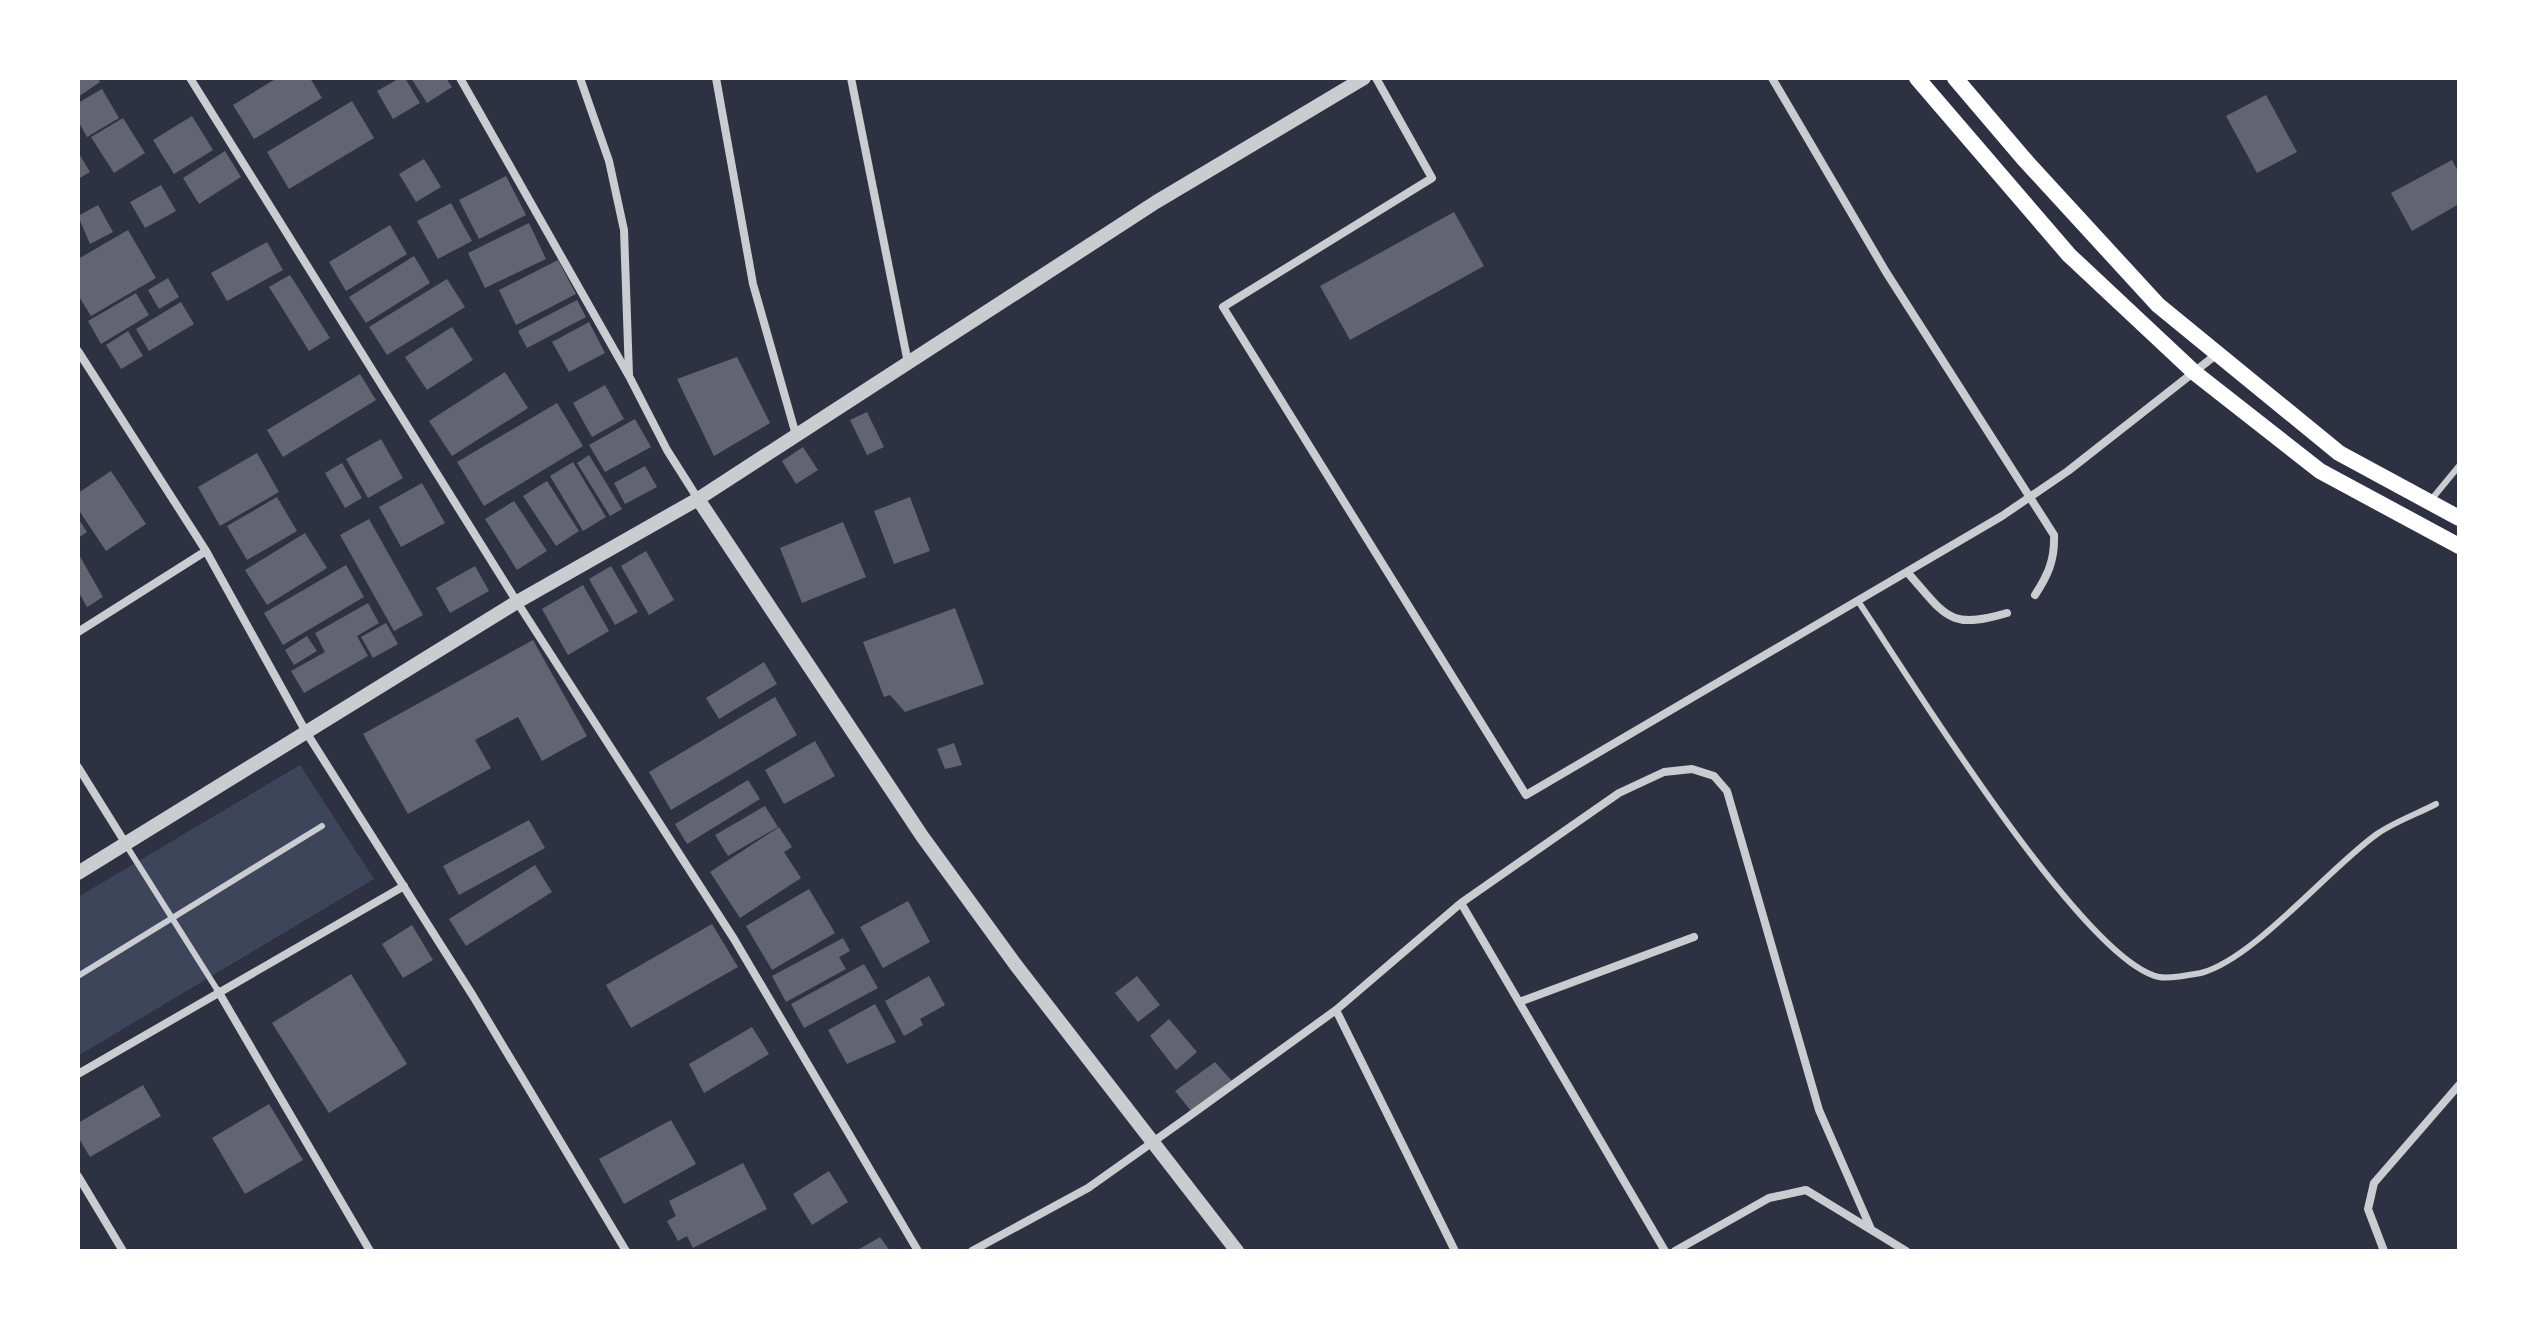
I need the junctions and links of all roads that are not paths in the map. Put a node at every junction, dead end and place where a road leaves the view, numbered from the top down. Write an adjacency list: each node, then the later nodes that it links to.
1 (190, 78): 27 (street)
2 (460, 78): 15 (street)
3 (580, 78): 15 (street)
4 (716, 78): 16 (street)
5 (851, 78): 13 (street)
6 (1364, 78): 13 (street)
7 (1376, 78): 26 (street)
8 (1772, 78): 18 (street)
9 (1955, 78): 12 (main road)
10 (1926, 81): 14 (main road)
11 (78, 351): 23 (street)
12 (2217, 354): 14 (street); 20 (main road)
13 (908, 363): 16 (street)
14 (2195, 373): 18 (street); 22 (main road)
15 (629, 376): 19 (street)
16 (796, 435): 19 (street)
17 (2459, 466): 20 (lane)
18 (2029, 497): 24 (street); 25 (street)
19 (698, 499): 27 (street); 46 (street)
20 (2430, 502): 21 (main road)
21 (2459, 518)
22 (2459, 546)
23 (206, 551): 29 (street); 30 (street)
24 (1907, 572): 26 (street); 28 (street)
25 (2035, 595)
26 (1858, 601): 32 (lane)
27 (517, 602): 30 (street); 52 (street)
28 (2007, 613)
29 (78, 632)
30 (306, 732): 34 (street); 36 (street)
31 (78, 767): 34 (street)
32 (2436, 804)
33 (322, 826): 38 (lane)
34 (126, 845): 35 (street); 38 (lane)
35 (78, 873)
36 (404, 886): 41 (street); 51 (street)
37 (1461, 903): 42 (street); 43 (street); 48 (street)
38 (173, 920): 40 (lane); 41 (lane)
39 (1694, 937): 42 (street)
40 (78, 976)
41 (218, 991): 44 (street); 50 (street)
42 (1519, 1002): 56 (street)
43 (1336, 1010): 46 (street); 55 (street)
44 (78, 1074)
45 (2459, 1085): 59 (street)
46 (1153, 1142): 53 (street); 54 (street)
47 (78, 1176): 49 (street)
48 (1871, 1229): 57 (street); 58 (street)
49 (123, 1251)
50 (370, 1251)
51 (626, 1251)
52 (918, 1251)
53 (972, 1251)
54 (1237, 1251)
55 (1455, 1251)
56 (1665, 1251)
57 (1675, 1251)
58 (1906, 1251)
59 (2384, 1251)

